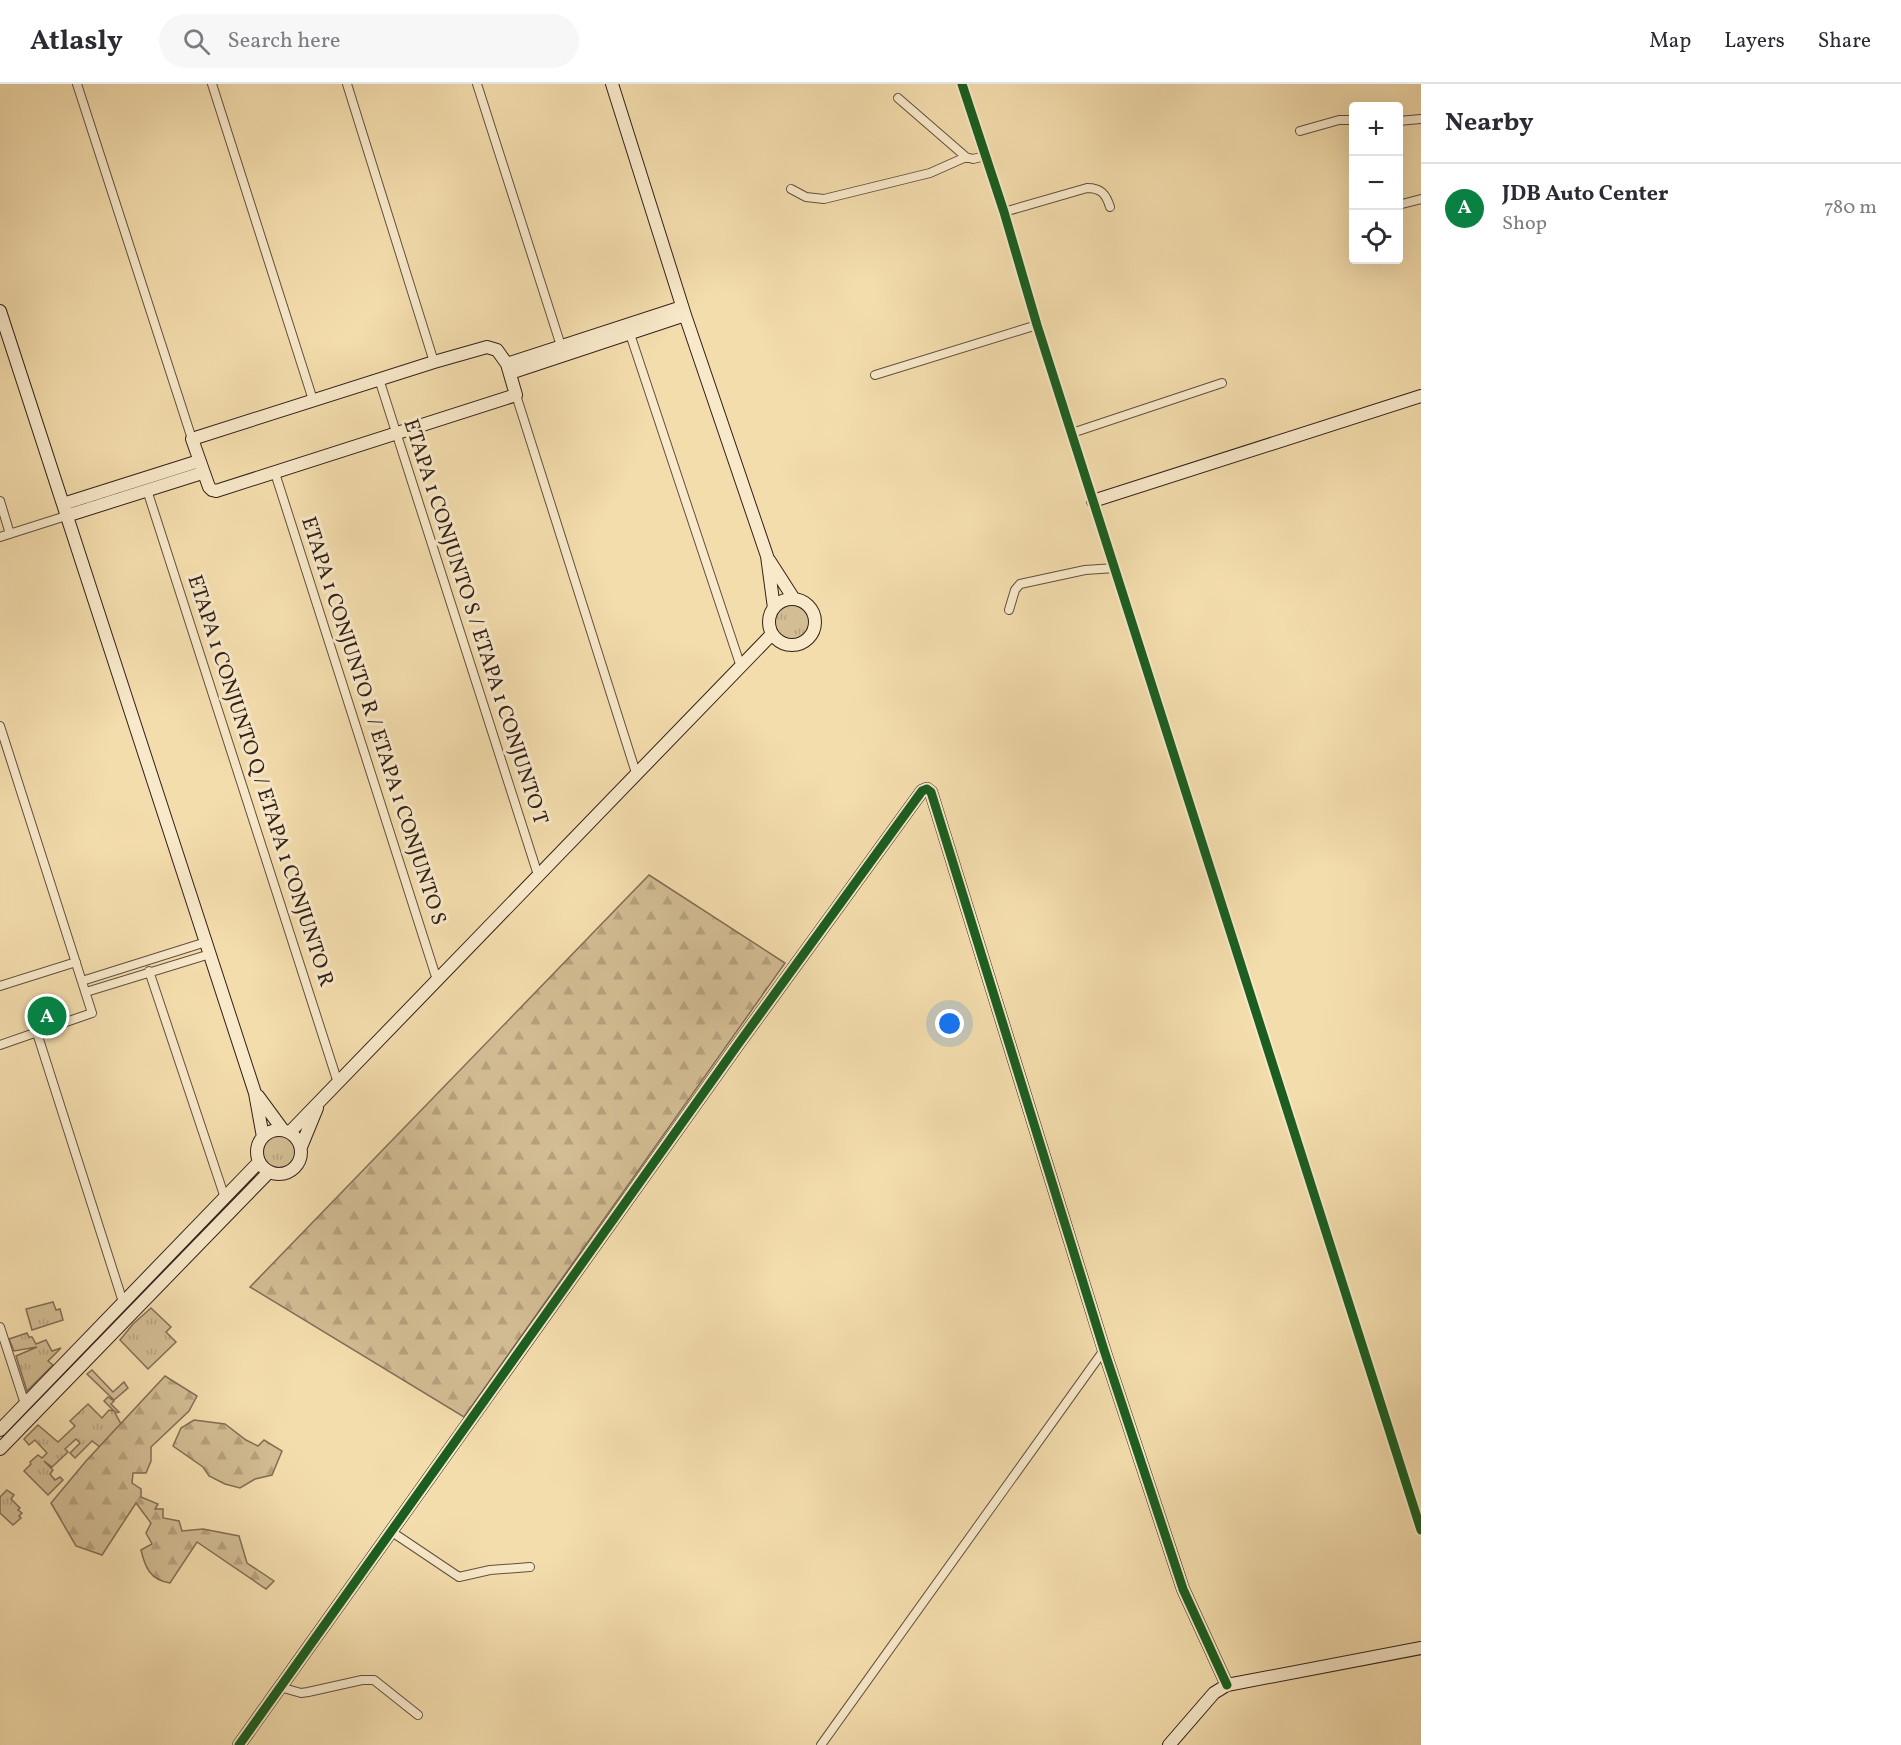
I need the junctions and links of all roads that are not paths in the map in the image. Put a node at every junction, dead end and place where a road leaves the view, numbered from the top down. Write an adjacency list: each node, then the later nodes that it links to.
1 (77, 84): 34 (street)
2 (212, 84): 31 (street)
3 (346, 84): 24 (street)
4 (477, 84): 23 (street)
5 (612, 84): 20 (street)
6 (962, 84): 12 (street)
7 (898, 98): 13 (street)
8 (1421, 119): 10 (street)
9 (1349, 120): 11 (street)
10 (1403, 121)
11 (1300, 131)
12 (985, 156): 13 (street); 18 (street)
13 (966, 157): 14 (street)
14 (791, 189)
15 (1421, 198): 16 (street)
16 (1403, 203)
17 (1110, 207): 18 (street)
18 (1004, 212): 21 (street)
19 (0, 311): 40 (street)
20 (683, 311): 22 (street); 23 (street); 43 (street)
21 (1037, 325): 26 (street); 32 (street)
22 (630, 334): 23 (street); 49 (street)
23 (563, 350): 25 (street)
24 (434, 362): 25 (street); 27 (street)
25 (508, 368): 29 (street)
26 (875, 375)
27 (379, 380): 31 (street); 33 (street, ETAPA 1 CONJUNTO S / ETAPA 1 CONJUNTO T)
28 (1222, 383): 32 (street)
29 (516, 395): 33 (street); 51 (street)
30 (1421, 396): 39 (street)
31 (313, 400): 34 (street)
32 (1072, 433): 39 (street)
33 (396, 435): 36 (street); 52 (street, ETAPA 1 CONJUNTO S / ETAPA 1 CONJUNTO T)
34 (192, 440): 35 (street)
35 (201, 467): 36 (street); 37 (street); 40 (street)
36 (275, 473): 57 (street, ETAPA 1 CONJUNTO R / ETAPA 1 CONJUNTO S)
37 (147, 490): 40 (street); 63 (street, ETAPA 1 CONJUNTO Q / ETAPA 1 CONJUNTO R)
38 (0, 501): 41 (street)
39 (1093, 501): 44 (street)
40 (64, 510): 41 (street); 53 (street)
41 (10, 534): 42 (street)
42 (0, 537)
43 (767, 556): 45 (street); 46 (street)
44 (1115, 568): 47 (street); 79 (street)
45 (794, 599): 46 (street); 48 (street)
46 (774, 608): 48 (street)
47 (1009, 610)
48 (772, 634): 49 (street)
49 (741, 667): 51 (street)
50 (0, 726): 55 (street)
51 (636, 773): 52 (street)
52 (538, 874): 57 (street)
53 (206, 942): 54 (street); 58 (street)
54 (210, 954): 56 (street); 64 (street)
55 (76, 962): 58 (street); 59 (street)
56 (149, 971): 60 (street); 71 (street)
57 (437, 980): 63 (street)
58 (82, 981): 60 (street)
59 (0, 986)
60 (86, 992): 61 (street)
61 (37, 1033): 62 (street); 72 (street)
62 (0, 1045)
63 (338, 1083): 65 (street)
64 (255, 1093): 66 (street); 67 (street)
65 (319, 1104): 66 (street); 68 (street)
66 (286, 1131): 67 (street); 68 (street)
67 (263, 1137): 69 (street)
68 (301, 1147): 70 (street)
69 (259, 1162): 70 (street); 71 (street)
70 (269, 1172): 73 (street)
71 (225, 1198): 72 (street)
72 (127, 1298): 73 (street); 76 (street)
73 (142, 1303): 76 (street)
74 (0, 1327): 76 (street)
75 (1104, 1350): 80 (street); 83 (street); 87 (street)
76 (33, 1402): 77 (street); 78 (street)
77 (0, 1430)
78 (0, 1449)
79 (1421, 1530)
80 (392, 1532): 81 (street); 84 (street)
81 (530, 1567)
82 (1421, 1648): 83 (street)
83 (1227, 1685): 88 (street)
84 (280, 1687): 85 (street); 86 (street)
85 (418, 1715)
86 (239, 1745)
87 (821, 1745)
88 (1169, 1745)

